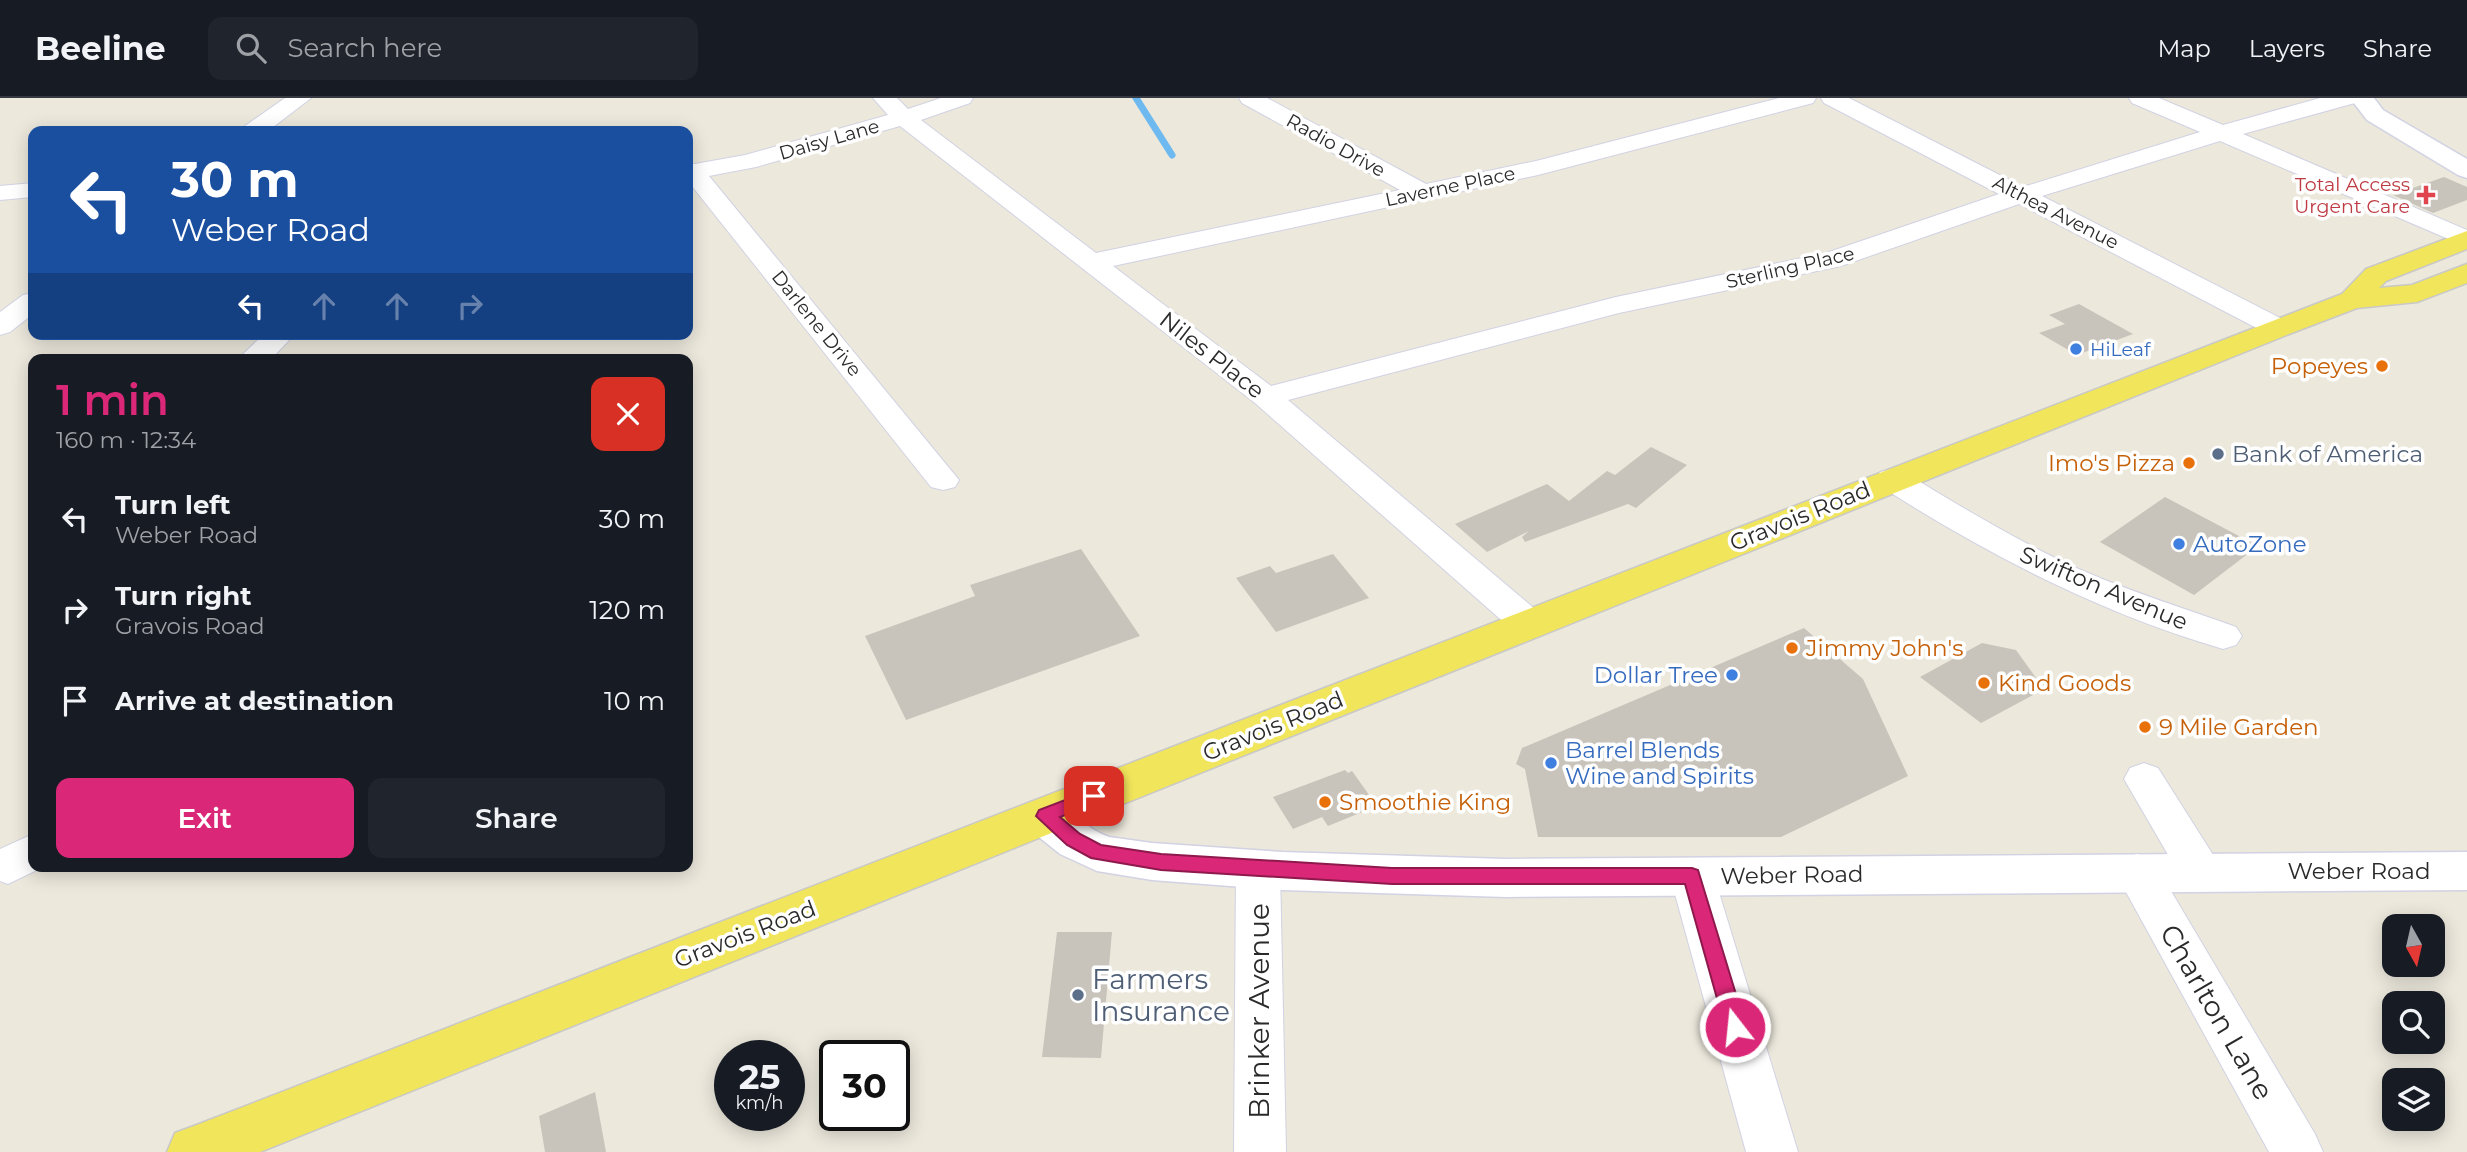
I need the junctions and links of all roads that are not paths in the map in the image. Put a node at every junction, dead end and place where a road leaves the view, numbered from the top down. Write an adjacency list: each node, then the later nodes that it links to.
1 (300, 98): 11 (street)
2 (962, 98): 10 (street, Daisy Lane)
3 (1250, 98): 18 (street, Radio Drive)
4 (1805, 98): 18 (street, Laverne Place)
5 (1832, 98): 20 (street, Althea Avenue)
6 (2140, 98): 12 (street)
7 (2347, 98): 12 (street, Sterling Place)
8 (2362, 98): 14 (street)
9 (2368, 98): 13 (street)
10 (894, 108): 15 (street, Daisy Lane); 22 (street, Niles Place)
11 (260, 126)
12 (2222, 135): 20 (street, Sterling Place); 21 (street)
13 (2467, 149)
14 (2467, 170)
15 (693, 171)
16 (693, 175): 32 (street, Darlene Drive)
17 (28, 190): 19 (street)
18 (1422, 192): 22 (street, Laverne Place)
19 (0, 193)
20 (2021, 195): 27 (street, Althea Avenue); 30 (street, Sterling Place)
21 (2467, 239): 24 (main road, Gravois Road)
22 (1092, 262): 30 (street, Niles Place)
23 (2467, 273): 24 (main road, Gravois Road)
24 (2352, 300): 27 (main road, Gravois Road)
25 (28, 305): 26 (street)
26 (1, 324)
27 (2278, 328): 31 (main road, Gravois Road)
28 (274, 340): 29 (street)
29 (259, 354)
30 (1266, 397): 34 (street, Niles Place)
31 (1892, 479): 33 (street); 34 (main road, Gravois Road)
32 (943, 480)
33 (1987, 536): 35 (street, Swifton Avenue)
34 (1529, 624): 37 (main road, Gravois Road)
35 (2223, 636)
36 (2144, 779): 39 (street)
37 (1045, 816): 38 (street, Weber Road); 43 (main road, Gravois Road)
38 (1258, 870): 42 (street, Weber Road); 44 (street, Brinker Avenue)
39 (2200, 871): 40 (street, Weber Road); 41 (street, Weber Road)
40 (2467, 871)
41 (2137, 872): 42 (street, Weber Road); 46 (street, Charlton Lane)
42 (1692, 876): 45 (street)
43 (194, 1152)
44 (1260, 1152)
45 (1772, 1152)
46 (2297, 1152)

